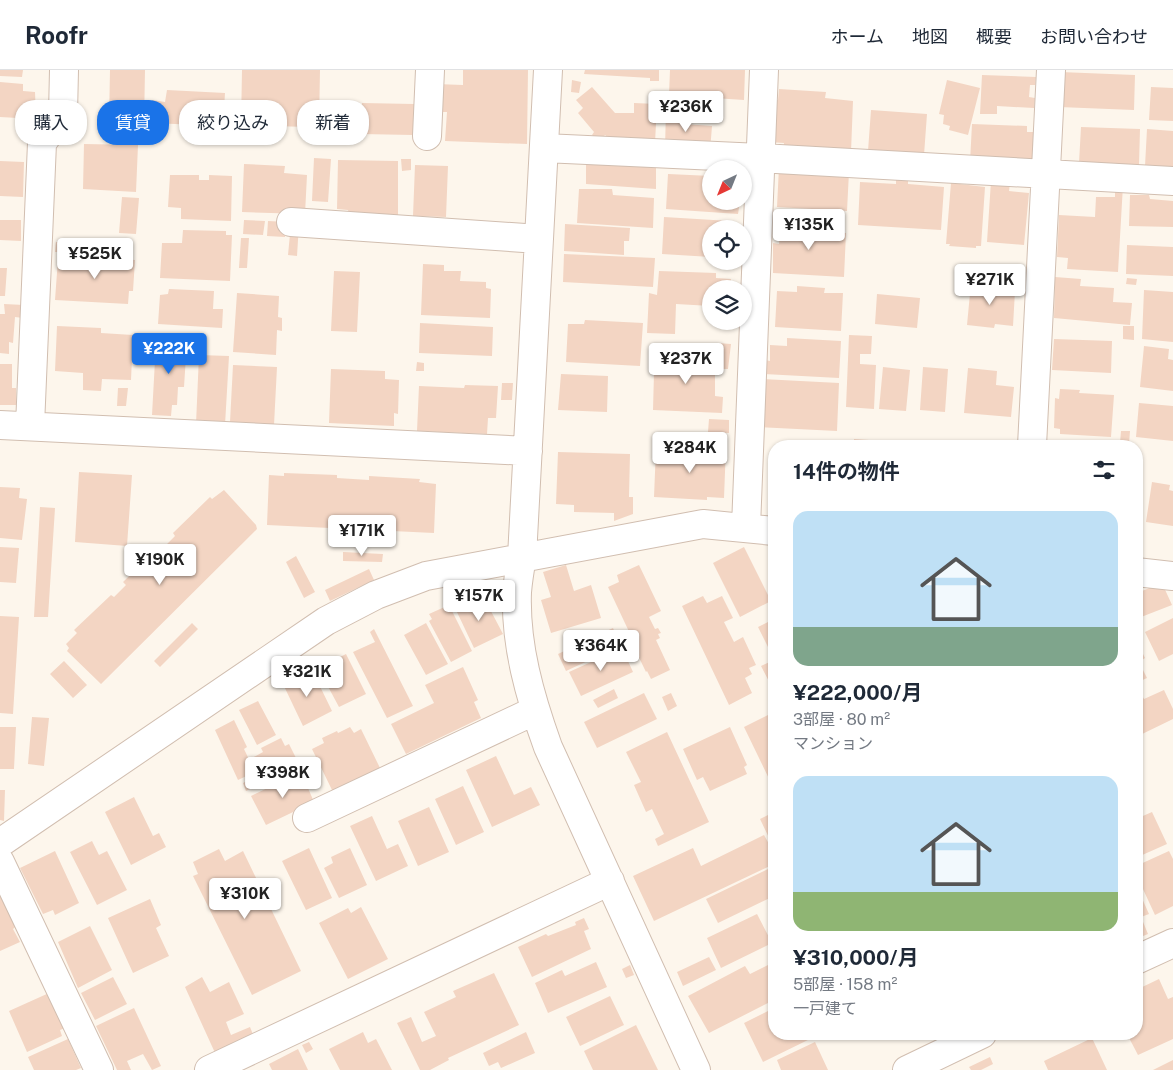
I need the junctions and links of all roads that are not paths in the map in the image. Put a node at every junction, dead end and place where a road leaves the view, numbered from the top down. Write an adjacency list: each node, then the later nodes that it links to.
1 (64, 70): 14 (street)
2 (430, 70): 6 (street)
3 (548, 70): 7 (street)
4 (764, 70): 8 (street)
5 (1051, 70): 9 (street)
6 (426, 136)
7 (544, 148): 8 (street); 12 (street)
8 (760, 158): 9 (street); 17 (street)
9 (1046, 174): 10 (street); 15 (street)
10 (1173, 181)
11 (290, 222): 12 (street)
12 (539, 239): 16 (street)
13 (0, 425): 14 (street)
14 (30, 426): 16 (street)
15 (1032, 440)
16 (528, 451): 19 (street)
17 (746, 528): 18 (street); 19 (street)
18 (768, 530)
19 (522, 557): 22 (street); 24 (street)
20 (1143, 573): 21 (street)
21 (1173, 576)
22 (534, 711): 23 (street); 26 (street)
23 (307, 818)
24 (0, 844)
25 (0, 862): 31 (street)
26 (610, 881): 32 (street); 33 (street)
27 (1173, 942): 28 (street)
28 (1143, 957)
29 (943, 1042): 30 (street)
30 (914, 1069)
31 (99, 1070)
32 (209, 1070)
33 (696, 1070)

